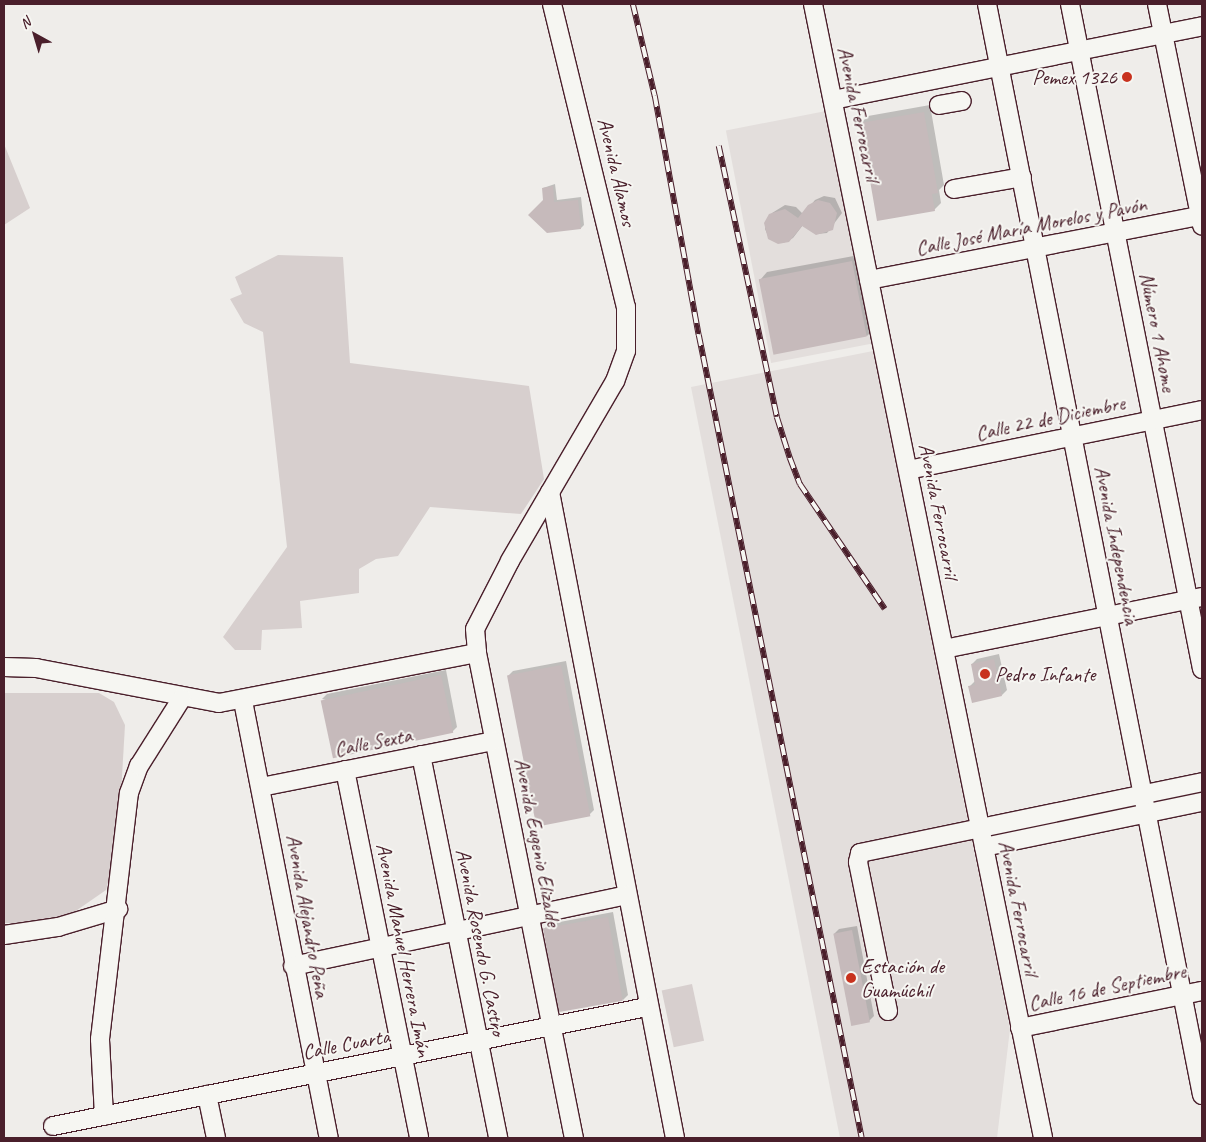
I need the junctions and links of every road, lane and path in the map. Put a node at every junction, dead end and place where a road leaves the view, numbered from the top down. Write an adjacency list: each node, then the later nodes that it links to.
1 (552, 4): 19 (street, Avenida Álamos)
2 (813, 4): 10 (street, Avenida Ferrocarril)
3 (987, 4): 9 (street, Avenida Independencia)
4 (1070, 4): 8 (street, Número 1 Ahome)
5 (1156, 4): 7 (street)
6 (1202, 26): 7 (street)
7 (1162, 34): 8 (street); 15 (street)
8 (1079, 51): 9 (street); 16 (street, Número 1 Ahome)
9 (1000, 66): 10 (street); 13 (street, Avenida Independencia)
10 (833, 100): 18 (street, Avenida Ferrocarril)
11 (962, 101): 12 (street)
12 (939, 105)
13 (1022, 177): 14 (street); 17 (street, Avenida Independencia)
14 (954, 189)
15 (1202, 219): 16 (street, Calle José María Morelos y Pavón)
16 (1115, 232): 17 (street, Calle José María Morelos y Pavón); 21 (street, Número 1 Ahome)
17 (1036, 248): 18 (street, Calle José María Morelos y Pavón); 22 (street, Avenida Independencia)
18 (869, 280): 23 (street, Avenida Ferrocarril)
19 (626, 351): 24 (street, Avenida Eugenio Elizalde)
20 (1202, 410): 21 (street, Calle 22 de Diciembre)
21 (1152, 420): 22 (street, Calle 22 de Diciembre); 25 (street, Número 1 Ahome)
22 (1073, 436): 23 (street, Calle 22 de Diciembre); 26 (street, Avenida Independencia)
23 (908, 470): 27 (street, Avenida Ferrocarril)
24 (550, 492): 28 (street, Avenida Eugenio Elizalde); 43 (street)
25 (1195, 599): 26 (street); 30 (street, Número 1 Ahome)
26 (1108, 616): 27 (street); 38 (street, Avenida Independencia)
27 (944, 649): 41 (street, Avenida Ferrocarril)
28 (477, 653): 32 (street); 33 (street, Avenida Eugenio Elizalde)
29 (4, 668): 31 (street)
30 (1202, 669)
31 (182, 698): 32 (street); 44 (street)
32 (243, 701): 37 (street, Avenida Alejandro Peña)
33 (494, 741): 34 (street, Calle Sexta); 45 (street, Avenida Eugenio Elizalde)
34 (421, 755): 35 (street, Calle Sexta); 46 (street, Avenida Rosendo G. Castro)
35 (345, 770): 37 (street, Calle Sexta); 48 (street, Avenida Manuel Herrera Imán)
36 (1202, 782): 38 (street)
37 (261, 787): 49 (street, Avenida Alejandro Peña)
38 (1144, 794): 40 (street, Avenida Independencia); 41 (street)
39 (1202, 802): 40 (street)
40 (1147, 814): 42 (street); 51 (street, Avenida Independencia)
41 (980, 828): 42 (street, Avenida Ferrocarril); 53 (street)
42 (984, 848): 55 (street, Avenida Ferrocarril)
43 (627, 895): 45 (street); 52 (street)
44 (118, 910): 47 (street); 61 (street)
45 (529, 916): 46 (street); 54 (street, Avenida Eugenio Elizalde)
46 (456, 932): 48 (street); 56 (street, Avenida Rosendo G. Castro)
47 (4, 935)
48 (381, 948): 49 (street); 57 (street, Avenida Manuel Herrera Imán)
49 (293, 966): 58 (street, Avenida Alejandro Peña)
50 (1202, 991): 51 (street, Calle 16 de Septiembre)
51 (1182, 995): 55 (street, Calle 16 de Septiembre); 60 (street, Avenida Independencia)
52 (648, 1006): 54 (street, Calle Cuarta); 68 (street)
53 (888, 1011)
54 (551, 1026): 56 (street, Calle Cuarta); 67 (street, Avenida Eugenio Elizalde)
55 (1020, 1028): 69 (street, Avenida Ferrocarril)
56 (478, 1041): 57 (street, Calle Cuarta); 66 (street, Avenida Rosendo G. Castro)
57 (402, 1056): 58 (street, Calle Cuarta); 65 (street, Avenida Manuel Herrera Imán)
58 (315, 1073): 59 (street, Calle Cuarta); 64 (street, Avenida Alejandro Peña)
59 (207, 1095): 61 (street, Calle Cuarta); 63 (street)
60 (1202, 1095)
61 (104, 1116): 62 (street, Calle Cuarta)
62 (53, 1126)
63 (216, 1138)
64 (329, 1138)
65 (419, 1138)
66 (498, 1138)
67 (574, 1138)
68 (675, 1138)
69 (1043, 1138)

